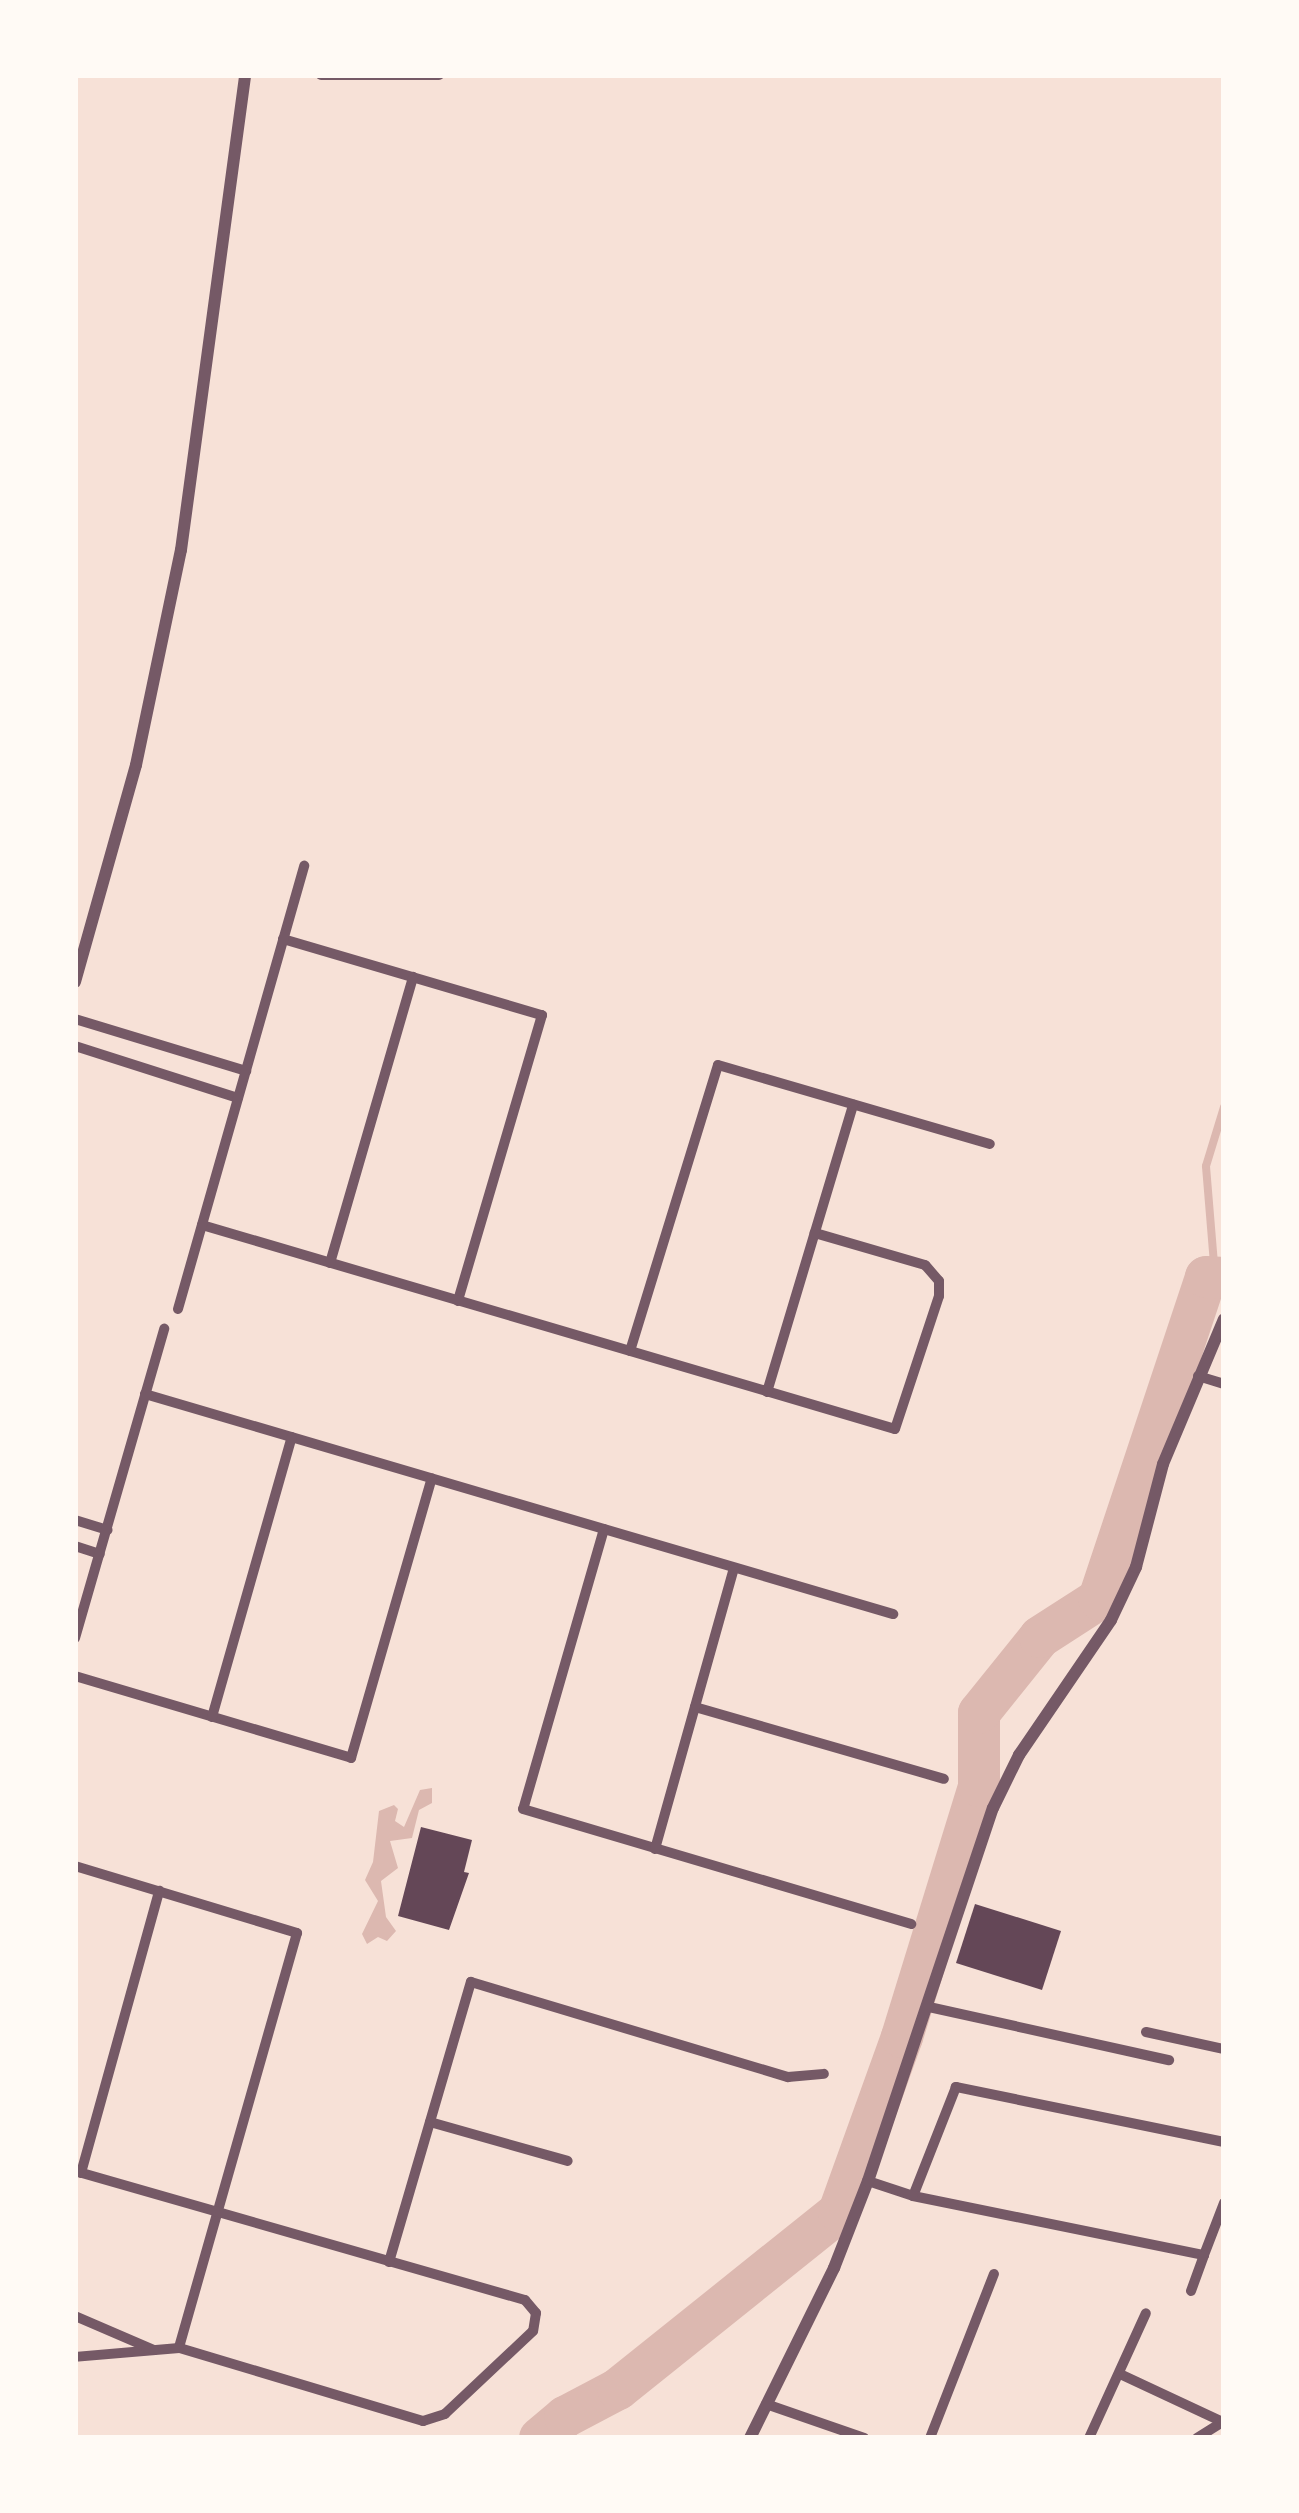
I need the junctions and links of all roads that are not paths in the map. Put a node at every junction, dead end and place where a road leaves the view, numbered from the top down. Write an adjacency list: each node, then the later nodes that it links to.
1 (245, 75): 7 (street)
2 (321, 75): 3 (street)
3 (438, 75)
4 (304, 866): 5 (street)
5 (283, 939): 6 (street); 10 (street)
6 (413, 977): 16 (street); 17 (street)
7 (75, 982)
8 (75, 1019): 10 (street)
9 (75, 1046): 11 (street)
10 (246, 1070): 11 (street)
11 (238, 1098): 14 (street)
12 (853, 1104): 13 (street); 15 (street); 21 (street)
13 (990, 1144)
14 (202, 1225): 16 (street); 18 (street)
15 (815, 1233): 24 (street); 24 (street)
16 (330, 1263): 17 (street)
17 (458, 1301): 21 (street)
18 (178, 1309)
19 (1224, 1319): 22 (street)
20 (164, 1329): 25 (street)
21 (630, 1351): 24 (street)
22 (1198, 1376): 23 (street); 44 (street)
23 (1224, 1384)
24 (766, 1392)
25 (145, 1394): 26 (street); 30 (street)
26 (292, 1438): 27 (street); 38 (street)
27 (432, 1478): 29 (street); 38 (street)
28 (75, 1520): 30 (street)
29 (604, 1529): 33 (street); 40 (street)
30 (108, 1530): 32 (street)
31 (75, 1546): 32 (street)
32 (100, 1554): 35 (street)
33 (734, 1568): 34 (street); 37 (street)
34 (894, 1614)
35 (75, 1638)
36 (75, 1676): 38 (street)
37 (695, 1706): 39 (street); 40 (street)
38 (212, 1716)
39 (944, 1779)
40 (655, 1850): 43 (street)
41 (75, 1866): 42 (street)
42 (159, 1891): 52 (street); 56 (street)
43 (912, 1924)
44 (929, 2008): 47 (street); 53 (street)
45 (1146, 2032): 46 (street)
46 (1224, 2048)
47 (1169, 2060)
48 (824, 2074): 49 (street)
49 (430, 2122): 51 (street); 58 (street)
50 (1224, 2142): 54 (street)
51 (568, 2160)
52 (78, 2172): 56 (street)
53 (868, 2182): 54 (street); 67 (street)
54 (913, 2196): 57 (street)
55 (1224, 2203): 57 (street)
56 (215, 2213): 58 (street); 63 (street)
57 (1204, 2256): 60 (street)
58 (389, 2262): 63 (street)
59 (994, 2274): 71 (street)
60 (1191, 2291)
61 (1146, 2313): 66 (street)
62 (75, 2316): 64 (street)
63 (179, 2348): 64 (street)
64 (154, 2350): 65 (street)
65 (75, 2357)
66 (1120, 2374): 68 (street); 72 (street)
67 (766, 2404): 69 (street); 70 (street)
68 (1224, 2421): 73 (street)
69 (750, 2438)
70 (864, 2438)
71 (930, 2438)
72 (1089, 2438)
73 (1196, 2438)

